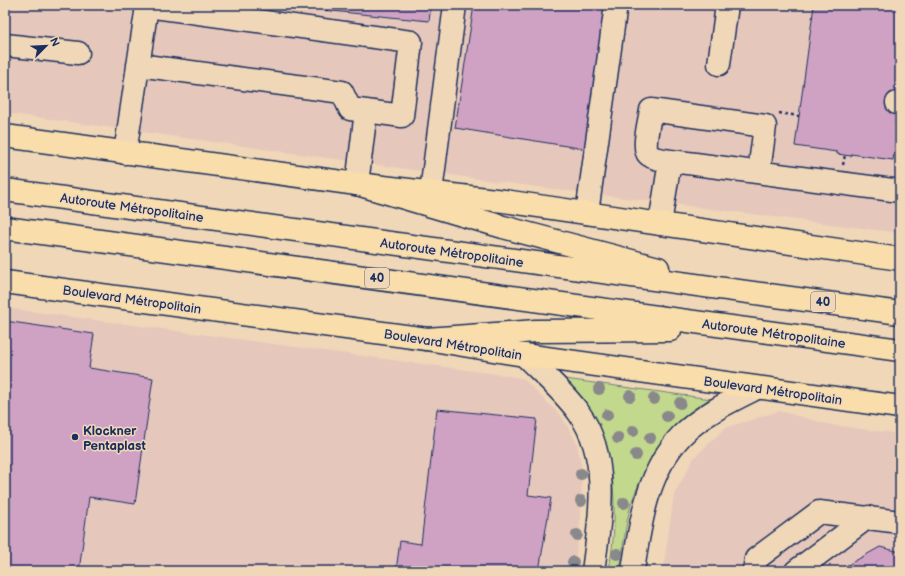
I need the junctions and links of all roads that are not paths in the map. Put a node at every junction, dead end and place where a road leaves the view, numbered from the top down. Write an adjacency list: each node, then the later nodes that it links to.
1 (455, 5): 17 (street)
2 (616, 5): 18 (street)
3 (727, 5): 7 (street)
4 (147, 6): 8 (street); 9 (street)
5 (5, 45): 6 (street)
6 (78, 53)
7 (720, 64)
8 (138, 65): 9 (street); 11 (street)
9 (366, 111): 14 (street)
10 (5, 136): 11 (main road)
11 (125, 153): 14 (main road)
12 (670, 161): 13 (street); 13 (street); 19 (street)
13 (759, 172): 16 (street)
14 (357, 184): 17 (main road); 23 (main road)
15 (5, 190): 23 (main road, Autoroute Métropolitaine / 40)
16 (900, 191)
17 (431, 192): 18 (main road)
18 (587, 213): 19 (main road)
19 (660, 224): 21 (main road)
20 (5, 228): 25 (main road, Autoroute Métropolitaine / 40)
21 (900, 259)
22 (5, 282): 26 (main road, Boulevard Métropolitain)
23 (746, 292): 24 (main road, Autoroute Métropolitaine / 40)
24 (900, 313)
25 (748, 329): 26 (main road); 27 (main road, Autoroute Métropolitaine / 40)
26 (427, 339): 28 (main road, Boulevard Métropolitain)
27 (900, 350)
28 (524, 355): 29 (main road, Boulevard Métropolitain); 33 (street)
29 (757, 388): 30 (main road, Boulevard Métropolitain); 34 (street)
30 (900, 407)
31 (868, 517): 32 (street); 35 (street); 36 (street)
32 (900, 522)
33 (593, 571)
34 (633, 571)
35 (754, 571)
36 (796, 571)

